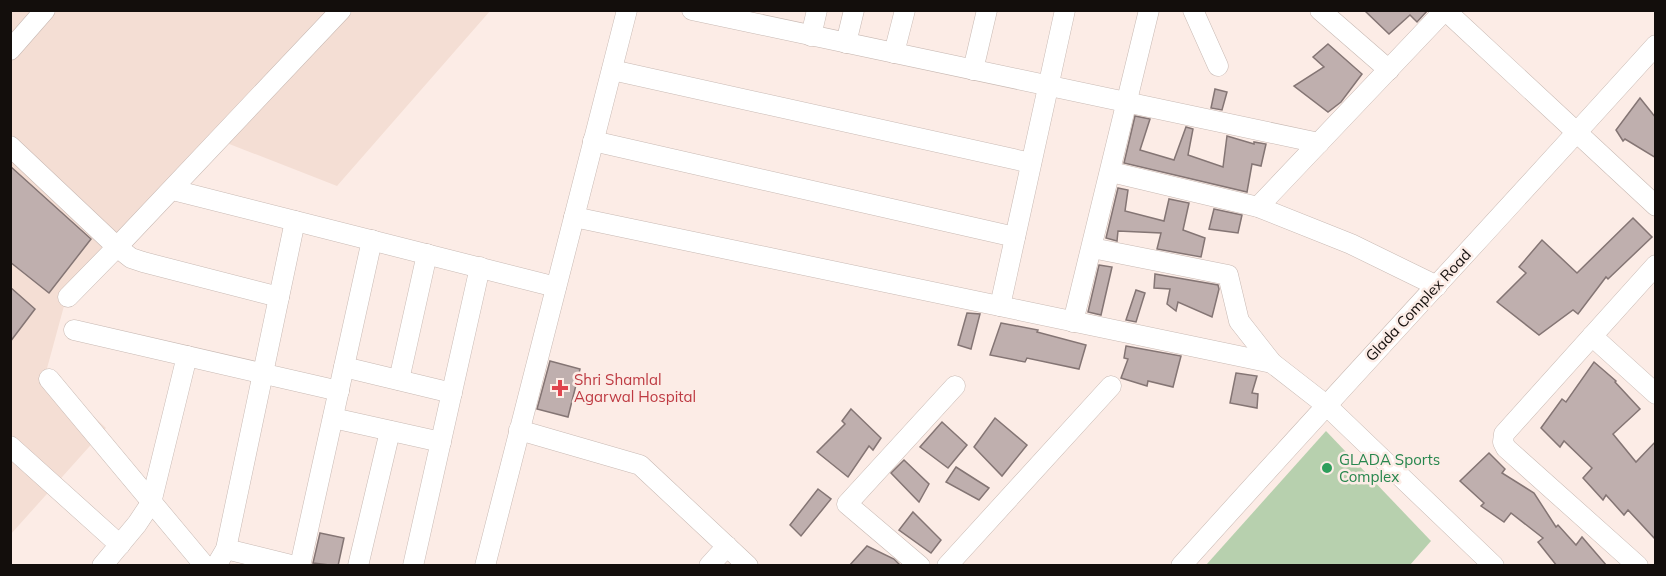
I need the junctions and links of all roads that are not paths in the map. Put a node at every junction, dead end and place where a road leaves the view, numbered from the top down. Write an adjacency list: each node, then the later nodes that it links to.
1 (45, 10): 18 (street)
2 (341, 10): 32 (street)
3 (627, 10): 21 (street)
4 (692, 10): 14 (street)
5 (817, 10): 15 (street)
6 (854, 10): 16 (street)
7 (904, 10): 19 (street)
8 (987, 10): 22 (street)
9 (1065, 10): 24 (street)
10 (1149, 10): 25 (street)
11 (1193, 10): 20 (street)
12 (1320, 10): 23 (street)
13 (1445, 10): 23 (street); 26 (street)
14 (762, 18): 15 (street)
15 (811, 36): 16 (street)
16 (846, 43): 19 (street)
17 (1656, 45): 26 (street, Glada Complex Road)
18 (10, 50)
19 (894, 53): 22 (street)
20 (1218, 66)
21 (612, 70): 27 (street); 30 (street)
22 (974, 70): 24 (street)
23 (1389, 70): 28 (street)
24 (1048, 86): 25 (street); 30 (street)
25 (1128, 103): 28 (street); 31 (street)
26 (1578, 132): 33 (street); 45 (street, Glada Complex Road)
27 (593, 141): 35 (street); 37 (street)
28 (1319, 143): 34 (street)
29 (10, 146): 39 (street)
30 (1031, 163): 37 (street)
31 (1111, 172): 34 (street); 40 (street)
32 (173, 190): 36 (street); 39 (street)
33 (1656, 206)
34 (1258, 207): 45 (street)
35 (574, 217): 44 (street); 48 (street)
36 (295, 221): 38 (street); 47 (street)
37 (1015, 237): 48 (street)
38 (372, 240): 41 (street); 54 (street)
39 (117, 247): 46 (street); 47 (street)
40 (1092, 248): 49 (street); 53 (street)
41 (426, 254): 43 (street); 57 (street)
42 (1656, 265): 51 (street)
43 (480, 267): 44 (street); 61 (street)
44 (556, 286): 65 (street)
45 (1437, 286): 63 (street, Glada Complex Road)
46 (68, 297)
47 (279, 297): 55 (street)
48 (1000, 306): 49 (street)
49 (1073, 322): 53 (street)
50 (74, 330): 52 (street)
51 (1592, 336): 62 (street); 86 (street)
52 (187, 356): 55 (street); 69 (street)
53 (1272, 363): 63 (street)
54 (344, 367): 57 (street); 60 (street)
55 (263, 374): 60 (street); 72 (street)
56 (49, 379): 69 (street)
57 (399, 380): 61 (street)
58 (956, 386): 82 (street)
59 (1111, 386): 83 (street)
60 (339, 391): 64 (street)
61 (452, 393): 67 (street)
62 (1656, 394)
63 (1326, 405): 84 (street, Glada Complex Road); 85 (street)
64 (333, 418): 66 (street); 76 (street)
65 (519, 430): 71 (street); 79 (street)
66 (390, 431): 67 (street); 77 (street)
67 (441, 442): 78 (street)
68 (10, 446): 70 (street)
69 (152, 503): 70 (street); 74 (street)
70 (120, 545): 73 (street)
71 (727, 546): 80 (street); 81 (street)
72 (221, 557): 75 (street)
73 (102, 566)
74 (204, 566)
75 (295, 566)
76 (300, 566)
77 (358, 566)
78 (413, 566)
79 (485, 566)
80 (709, 566)
81 (748, 566)
82 (920, 566)
83 (947, 566)
84 (1181, 566)
85 (1494, 566)
86 (1638, 566)

